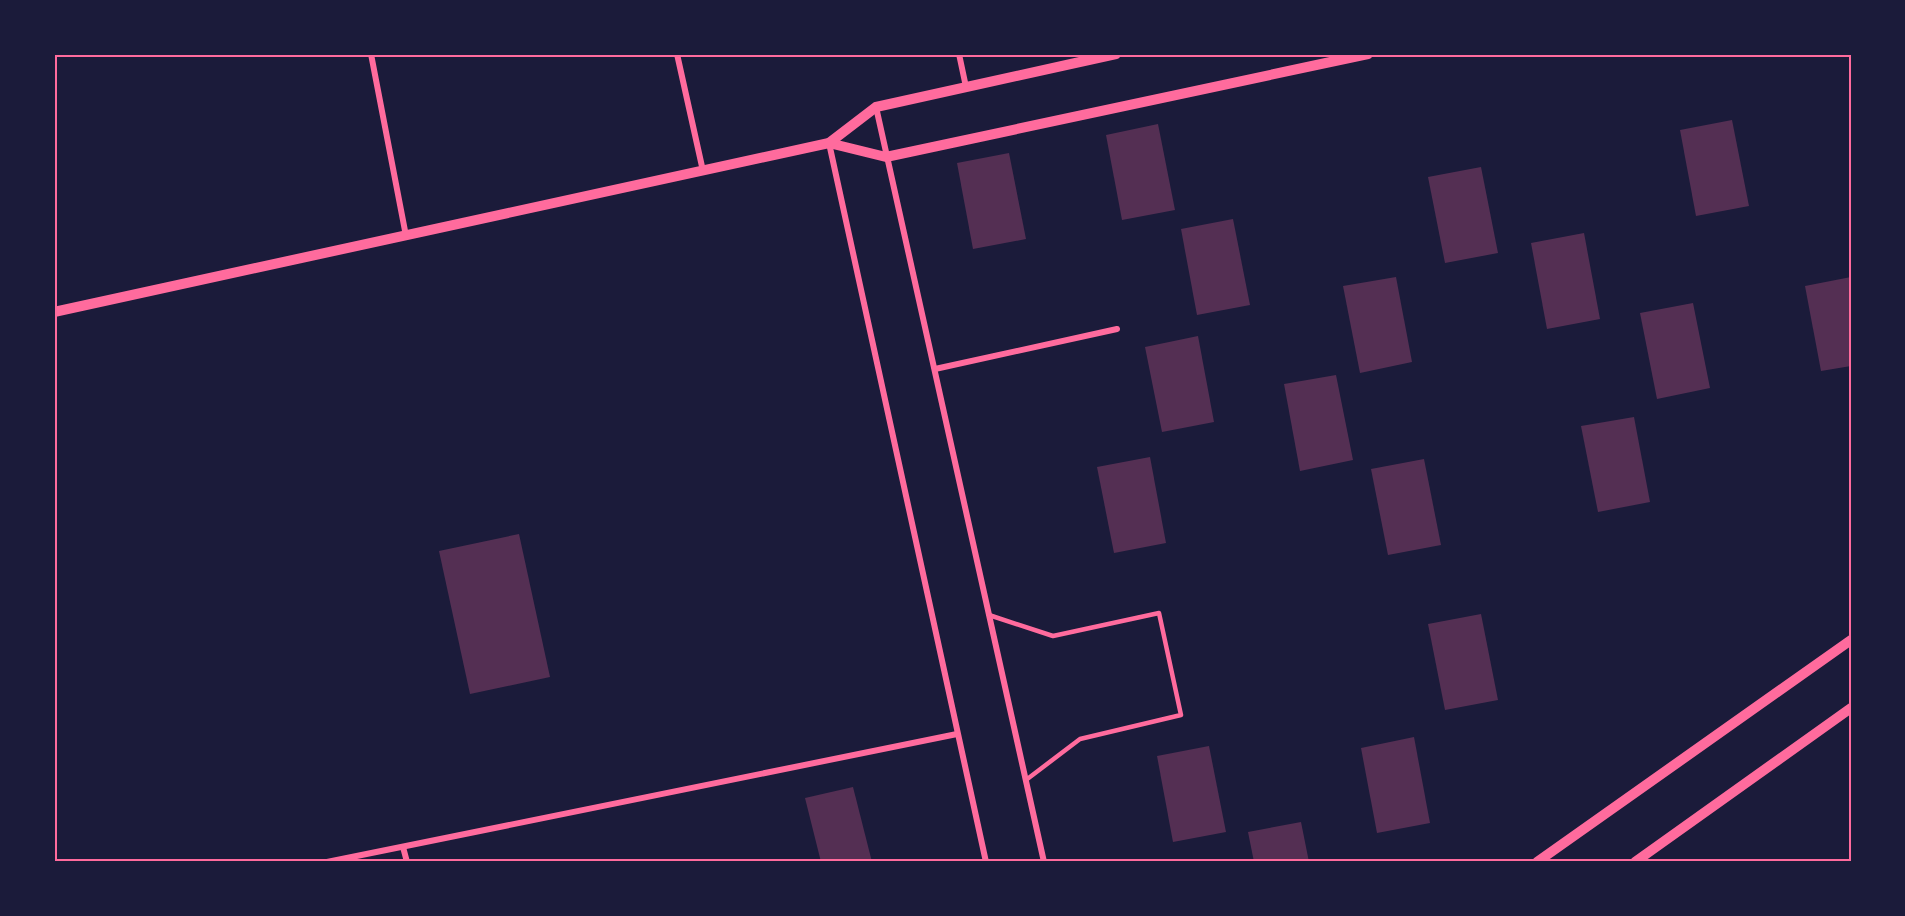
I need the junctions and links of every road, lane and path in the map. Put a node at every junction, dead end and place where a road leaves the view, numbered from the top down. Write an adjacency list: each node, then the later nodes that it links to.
1 (371, 54): 11 (street)
2 (677, 54): 10 (street)
3 (958, 54): 6 (street)
4 (1116, 54): 6 (street)
5 (1368, 54): 9 (street)
6 (966, 87): 7 (street)
7 (876, 106): 8 (street); 9 (street)
8 (829, 143): 9 (street); 10 (street); 18 (street)
9 (886, 157): 14 (street)
10 (703, 171): 11 (street)
11 (406, 237): 12 (street)
12 (54, 312)
13 (1117, 329): 14 (street)
14 (935, 369): 15 (street)
15 (989, 615): 19 (street); 19 (lane)
16 (1851, 640): 25 (street)
17 (1851, 708): 26 (street)
18 (957, 734): 20 (street); 23 (street)
19 (1026, 780): 24 (street)
20 (403, 846): 21 (street); 22 (street)
21 (327, 862)
22 (407, 862)
23 (986, 862)
24 (1044, 862)
25 (1537, 862)
26 (1635, 862)

